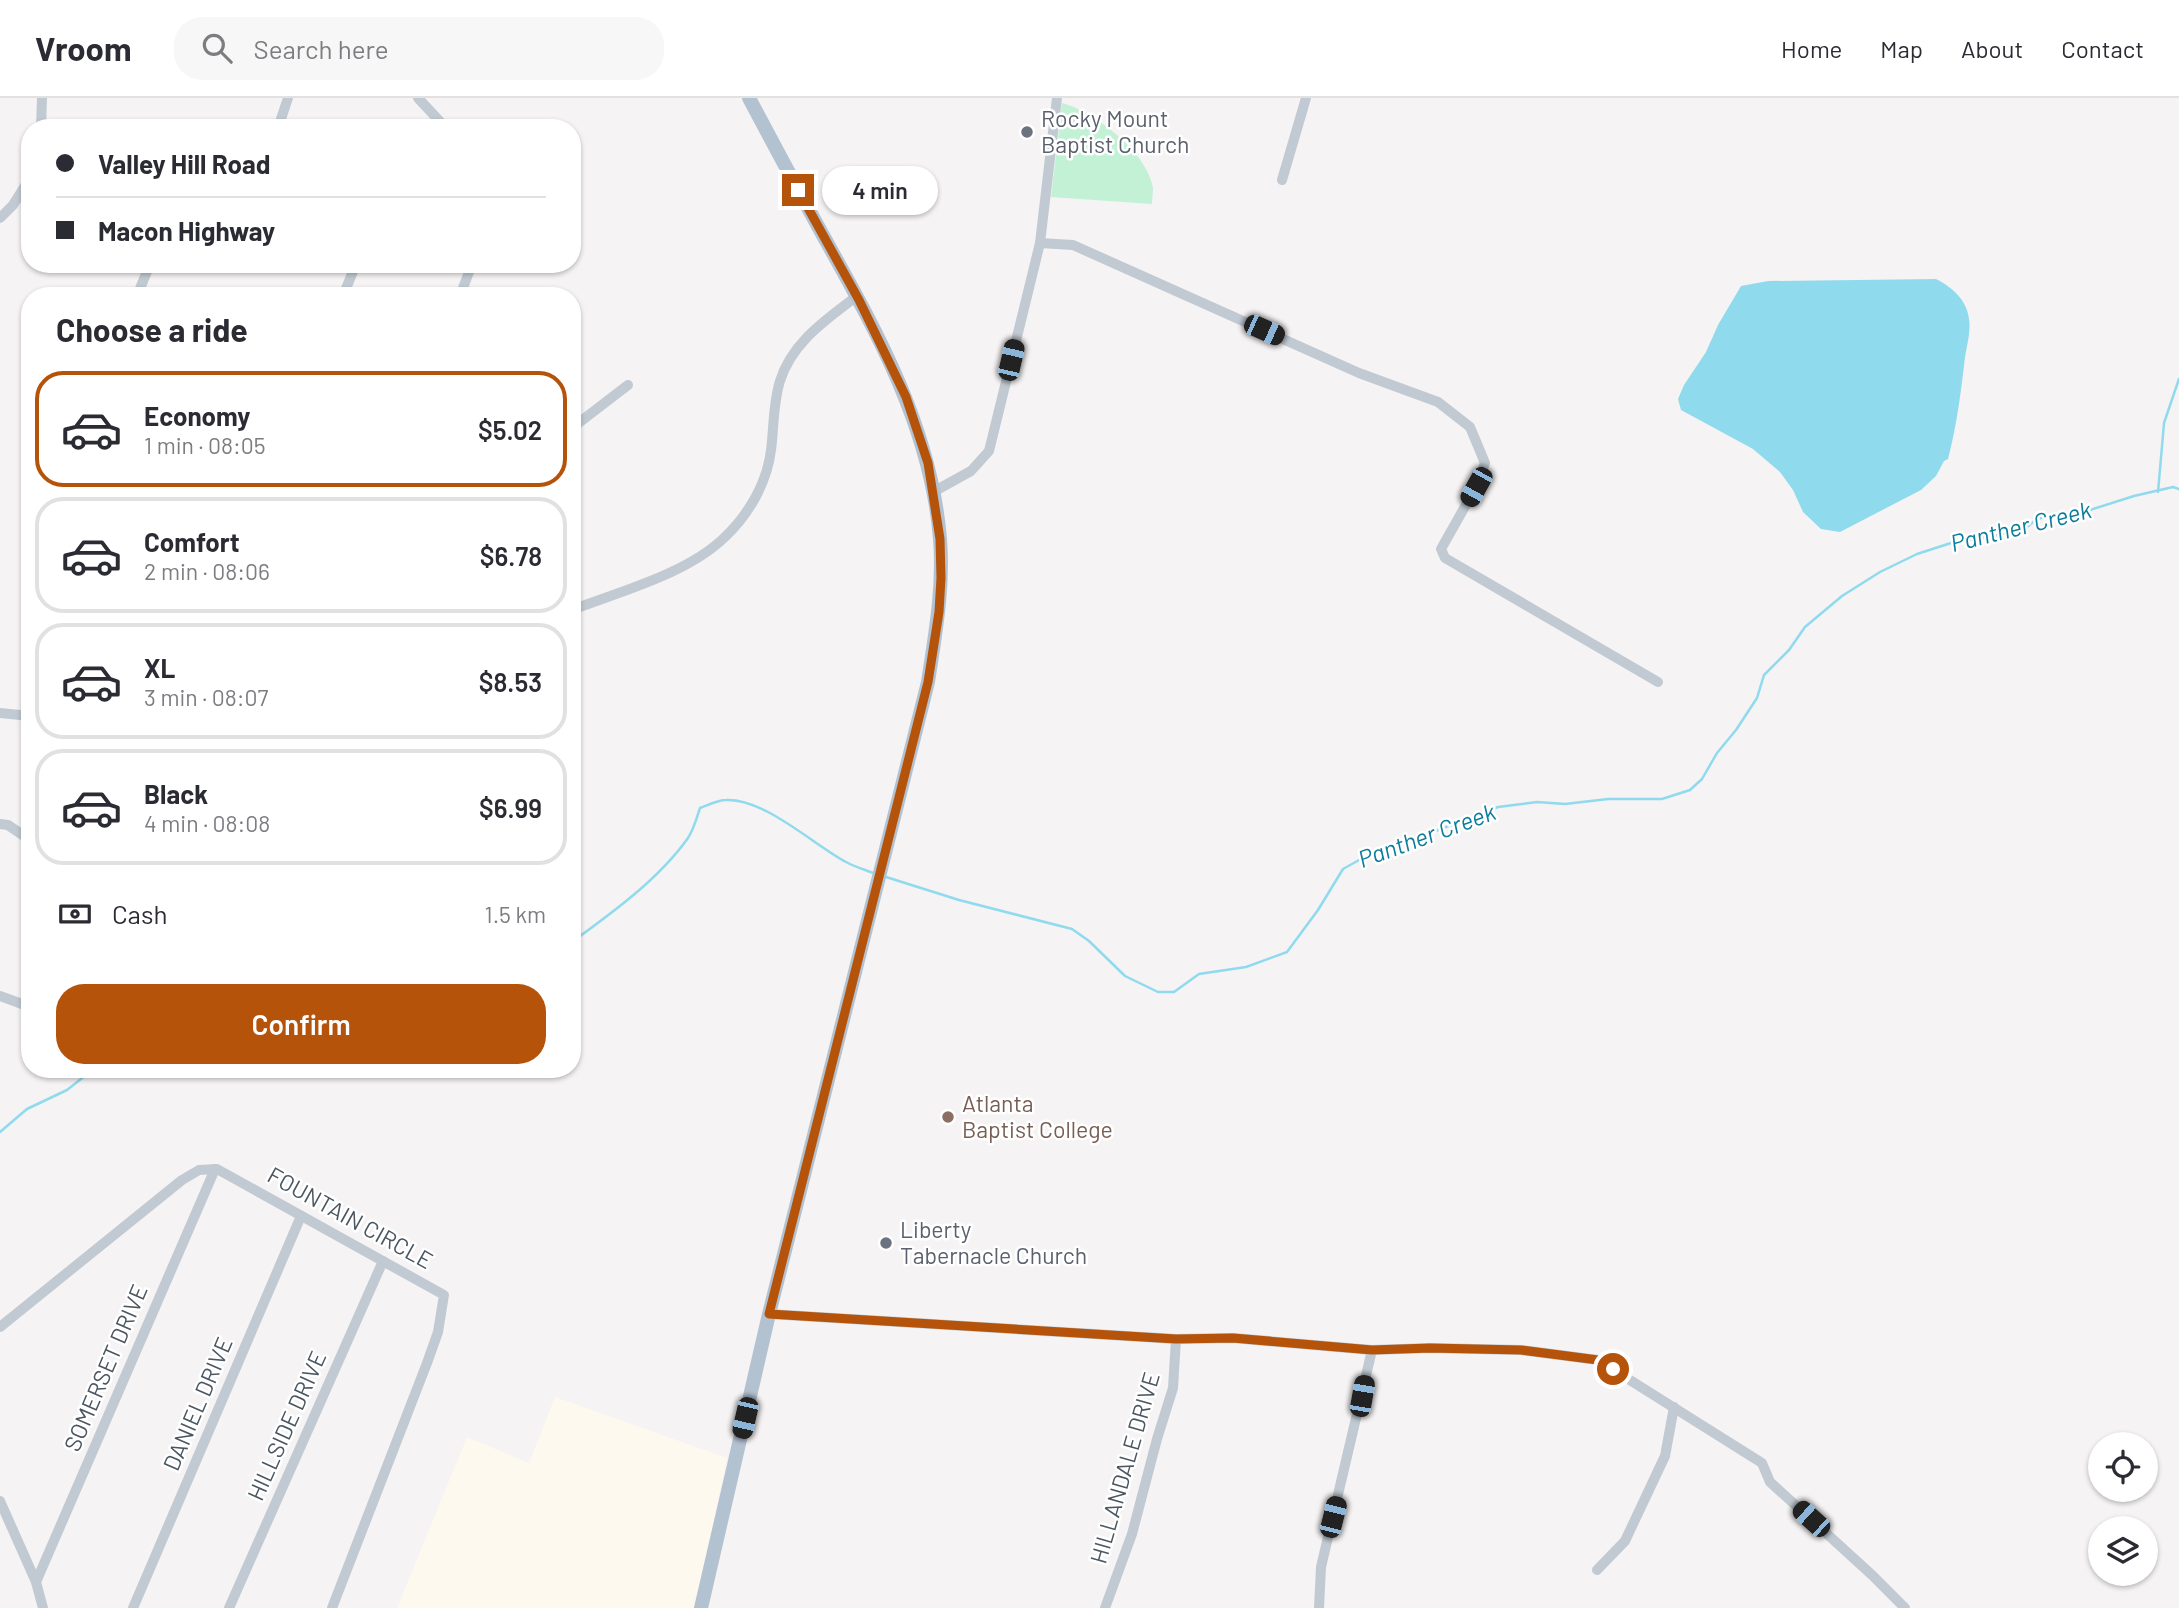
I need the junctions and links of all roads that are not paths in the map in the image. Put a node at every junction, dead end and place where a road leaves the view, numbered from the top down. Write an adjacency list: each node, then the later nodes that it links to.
1 (42, 98): 7 (street)
2 (288, 98): 8 (street)
3 (418, 98): 9 (street)
4 (749, 98): 14 (main road)
5 (1057, 98): 13 (street)
6 (1306, 98): 10 (street)
7 (41, 119)
8 (281, 119)
9 (438, 119)
10 (1282, 180)
11 (21, 192): 12 (street)
12 (0, 218)
13 (1040, 243): 17 (street); 19 (street)
14 (857, 296): 17 (main road); 18 (street)
15 (628, 384): 16 (street)
16 (581, 422)
17 (933, 492): 29 (main road)
18 (581, 606)
19 (1658, 682)
20 (0, 713): 21 (street)
21 (21, 715)
22 (0, 824): 23 (street)
23 (21, 834)
24 (0, 996): 25 (street)
25 (21, 1004)
26 (215, 1169): 27 (street, FOUNTAIN CIRCLE); 30 (street); 36 (street, SOMERSET DRIVE)
27 (301, 1216): 28 (street, FOUNTAIN CIRCLE); 38 (street, DANIEL DRIVE)
28 (383, 1261): 39 (street, HILLSIDE DRIVE); 40 (street, FOUNTAIN CIRCLE)
29 (769, 1314): 31 (street); 41 (main road)
30 (0, 1327)
31 (1176, 1339): 32 (street); 42 (street, HILLANDALE DRIVE)
32 (1372, 1350): 33 (street); 43 (street)
33 (1674, 1407): 35 (street); 44 (street)
34 (0, 1501): 36 (street)
35 (1597, 1570)
36 (36, 1583): 37 (street)
37 (43, 1608)
38 (133, 1608)
39 (229, 1608)
40 (332, 1608)
41 (701, 1608)
42 (1105, 1608)
43 (1319, 1608)
44 (1905, 1608)

